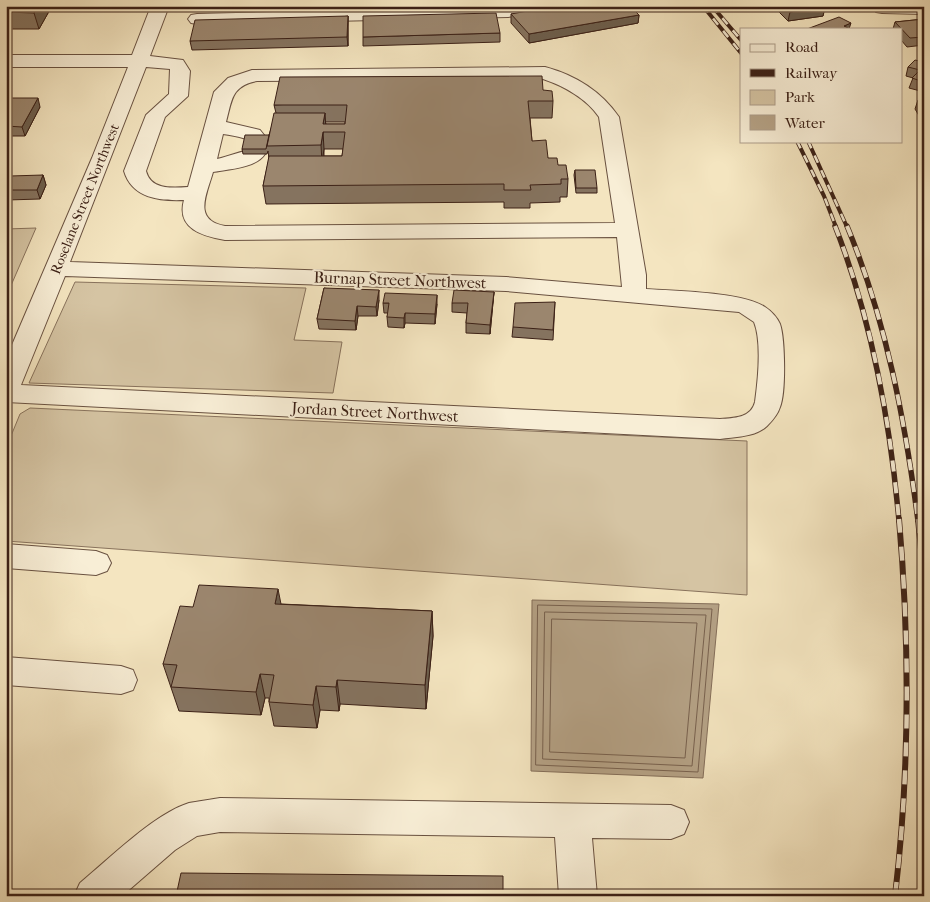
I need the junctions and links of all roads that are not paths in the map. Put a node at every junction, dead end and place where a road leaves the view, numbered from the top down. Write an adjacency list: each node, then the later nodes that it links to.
1 (160, 6): 10 (street, Roselane Street Northwest)
2 (543, 6): 4 (street)
3 (882, 8): 5 (street)
4 (496, 9): 6 (street)
5 (924, 10)
6 (340, 11): 7 (street)
7 (228, 12): 8 (street)
8 (197, 19)
9 (6, 61): 10 (street)
10 (139, 61): 13 (street); 15 (street, Roselane Street Northwest)
11 (215, 126): 12 (street); 12 (street); 14 (street)
12 (204, 168): 13 (street)
13 (198, 194): 14 (street)
14 (626, 230): 16 (street)
15 (56, 270): 16 (street, Burnap Street Northwest); 17 (street, Roselane Street Northwest)
16 (634, 294): 19 (street, Burnap Street Northwest)
17 (6, 390)
18 (6, 394): 19 (street, Jordan Street Northwest)
19 (743, 426)
20 (6, 556): 21 (street)
21 (96, 562)
22 (6, 672): 23 (street)
23 (121, 680)
24 (572, 820): 25 (street); 26 (street); 27 (street)
25 (671, 822)
26 (93, 896)
27 (578, 896)

